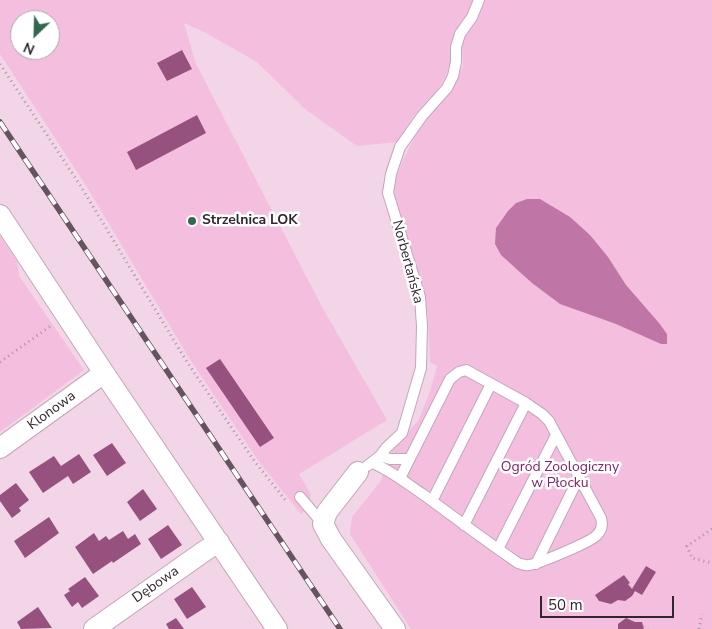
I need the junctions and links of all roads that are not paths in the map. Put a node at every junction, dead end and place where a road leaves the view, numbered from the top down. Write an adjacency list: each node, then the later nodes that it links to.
1 (479, 0): 9 (lane, Norbertańska)
2 (0, 215): 3 (street)
3 (104, 373): 7 (street, Klonowa); 16 (street)
4 (491, 384): 5 (lane); 8 (lane); 13 (lane)
5 (526, 403): 6 (lane); 15 (lane)
6 (556, 435): 10 (lane); 17 (lane)
7 (0, 448)
8 (409, 459): 9 (lane); 11 (lane)
9 (370, 464): 11 (lane); 14 (street, Norbertańska)
10 (579, 477): 18 (lane); 18 (lane)
11 (400, 478): 13 (lane)
12 (300, 497): 14 (lane)
13 (432, 501): 15 (lane)
14 (323, 524): 21 (street)
15 (464, 525): 17 (lane)
16 (219, 542): 19 (street, Dębowa); 20 (street)
17 (498, 549): 18 (lane)
18 (536, 564)
19 (94, 629)
20 (277, 629)
21 (394, 629)

